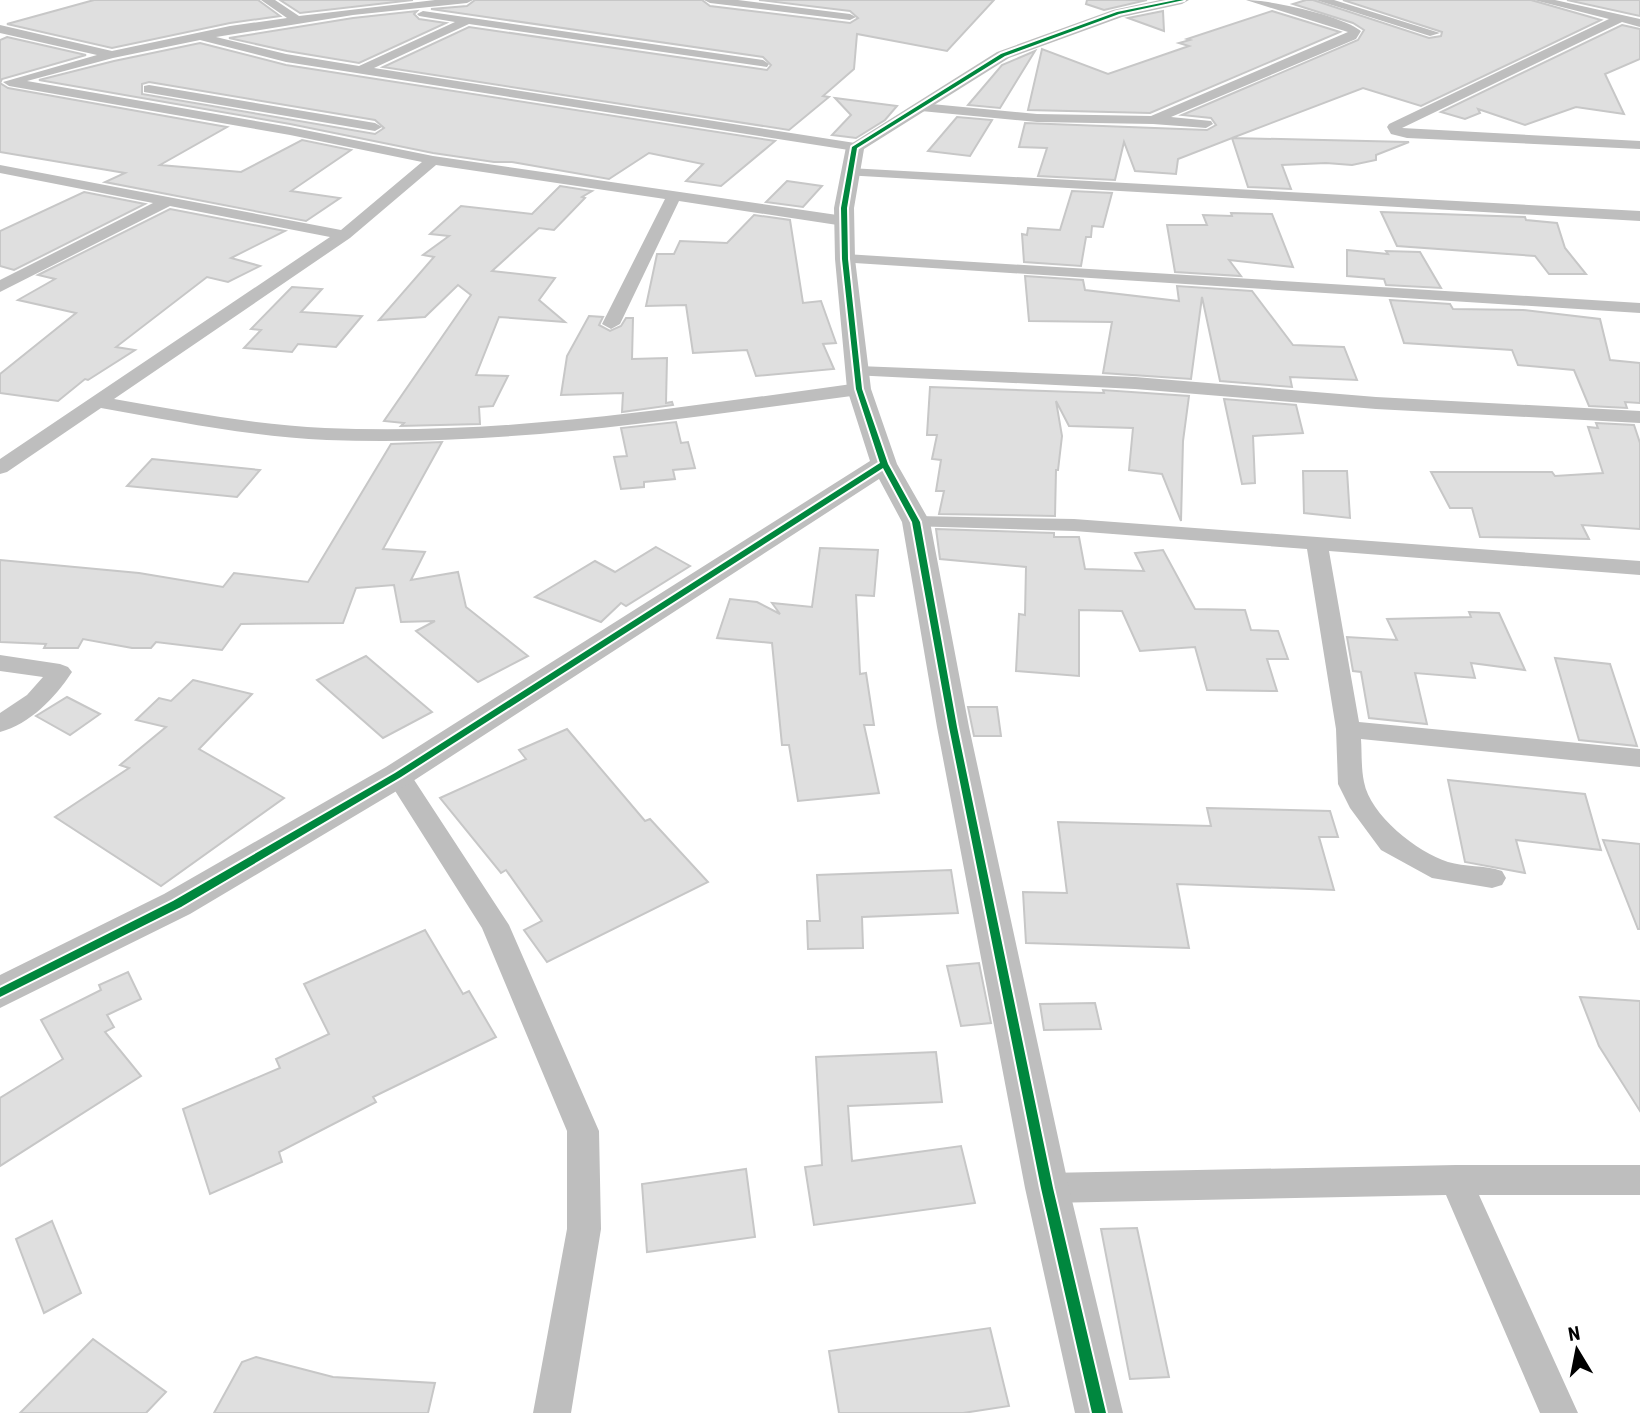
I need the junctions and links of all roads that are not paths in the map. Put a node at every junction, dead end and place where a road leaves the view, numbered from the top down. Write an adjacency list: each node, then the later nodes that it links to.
1 (267, 0): 11 (street)
2 (467, 0): 8 (street)
3 (710, 0): 10 (street)
4 (1182, 0): 25 (street)
5 (1252, 0): 26 (street)
6 (1322, 0): 16 (street)
7 (1540, 0): 12 (street)
8 (443, 2): 9 (street)
9 (392, 8): 11 (street); 13 (street)
10 (850, 18)
11 (297, 20): 17 (street)
12 (1615, 21): 15 (street); 29 (street)
13 (465, 22): 19 (street); 20 (street)
14 (0, 29): 18 (street)
15 (1639, 29)
16 (1434, 33)
17 (199, 36): 18 (street); 20 (street)
18 (112, 55): 21 (street)
19 (763, 64)
20 (362, 69): 31 (street)
21 (48, 72): 22 (street); 23 (street)
22 (81, 78)
23 (4, 83): 30 (street)
24 (134, 87): 28 (street)
25 (921, 107): 26 (street); 31 (street)
26 (1153, 120): 27 (street)
27 (1206, 124)
28 (375, 127)
29 (1640, 145)
30 (433, 160): 33 (street); 37 (street)
31 (852, 160): 35 (street); 36 (street)
32 (0, 169): 34 (street)
33 (673, 198): 36 (street); 41 (street)
34 (168, 201): 37 (street); 39 (street)
35 (1640, 216)
36 (844, 221): 38 (street)
37 (344, 235): 43 (street)
38 (845, 259): 40 (street); 42 (street)
39 (5, 280)
40 (1640, 308)
41 (611, 324)
42 (858, 380): 43 (street); 44 (street); 45 (street)
43 (99, 402): 46 (street)
44 (1640, 417)
45 (884, 464): 47 (street); 54 (street)
46 (0, 468)
47 (916, 522): 48 (street); 59 (street)
48 (1317, 543): 49 (street); 52 (street)
49 (1640, 568)
50 (0, 663): 51 (street)
51 (0, 724)
52 (1348, 729): 53 (street); 55 (street)
53 (1640, 758)
54 (398, 775): 56 (street); 60 (street)
55 (1492, 878)
56 (0, 993)
57 (1456, 1180): 58 (street); 59 (street); 62 (street)
58 (1640, 1180)
59 (1047, 1188): 61 (street)
60 (552, 1413)
61 (1099, 1413)
62 (1559, 1413)

